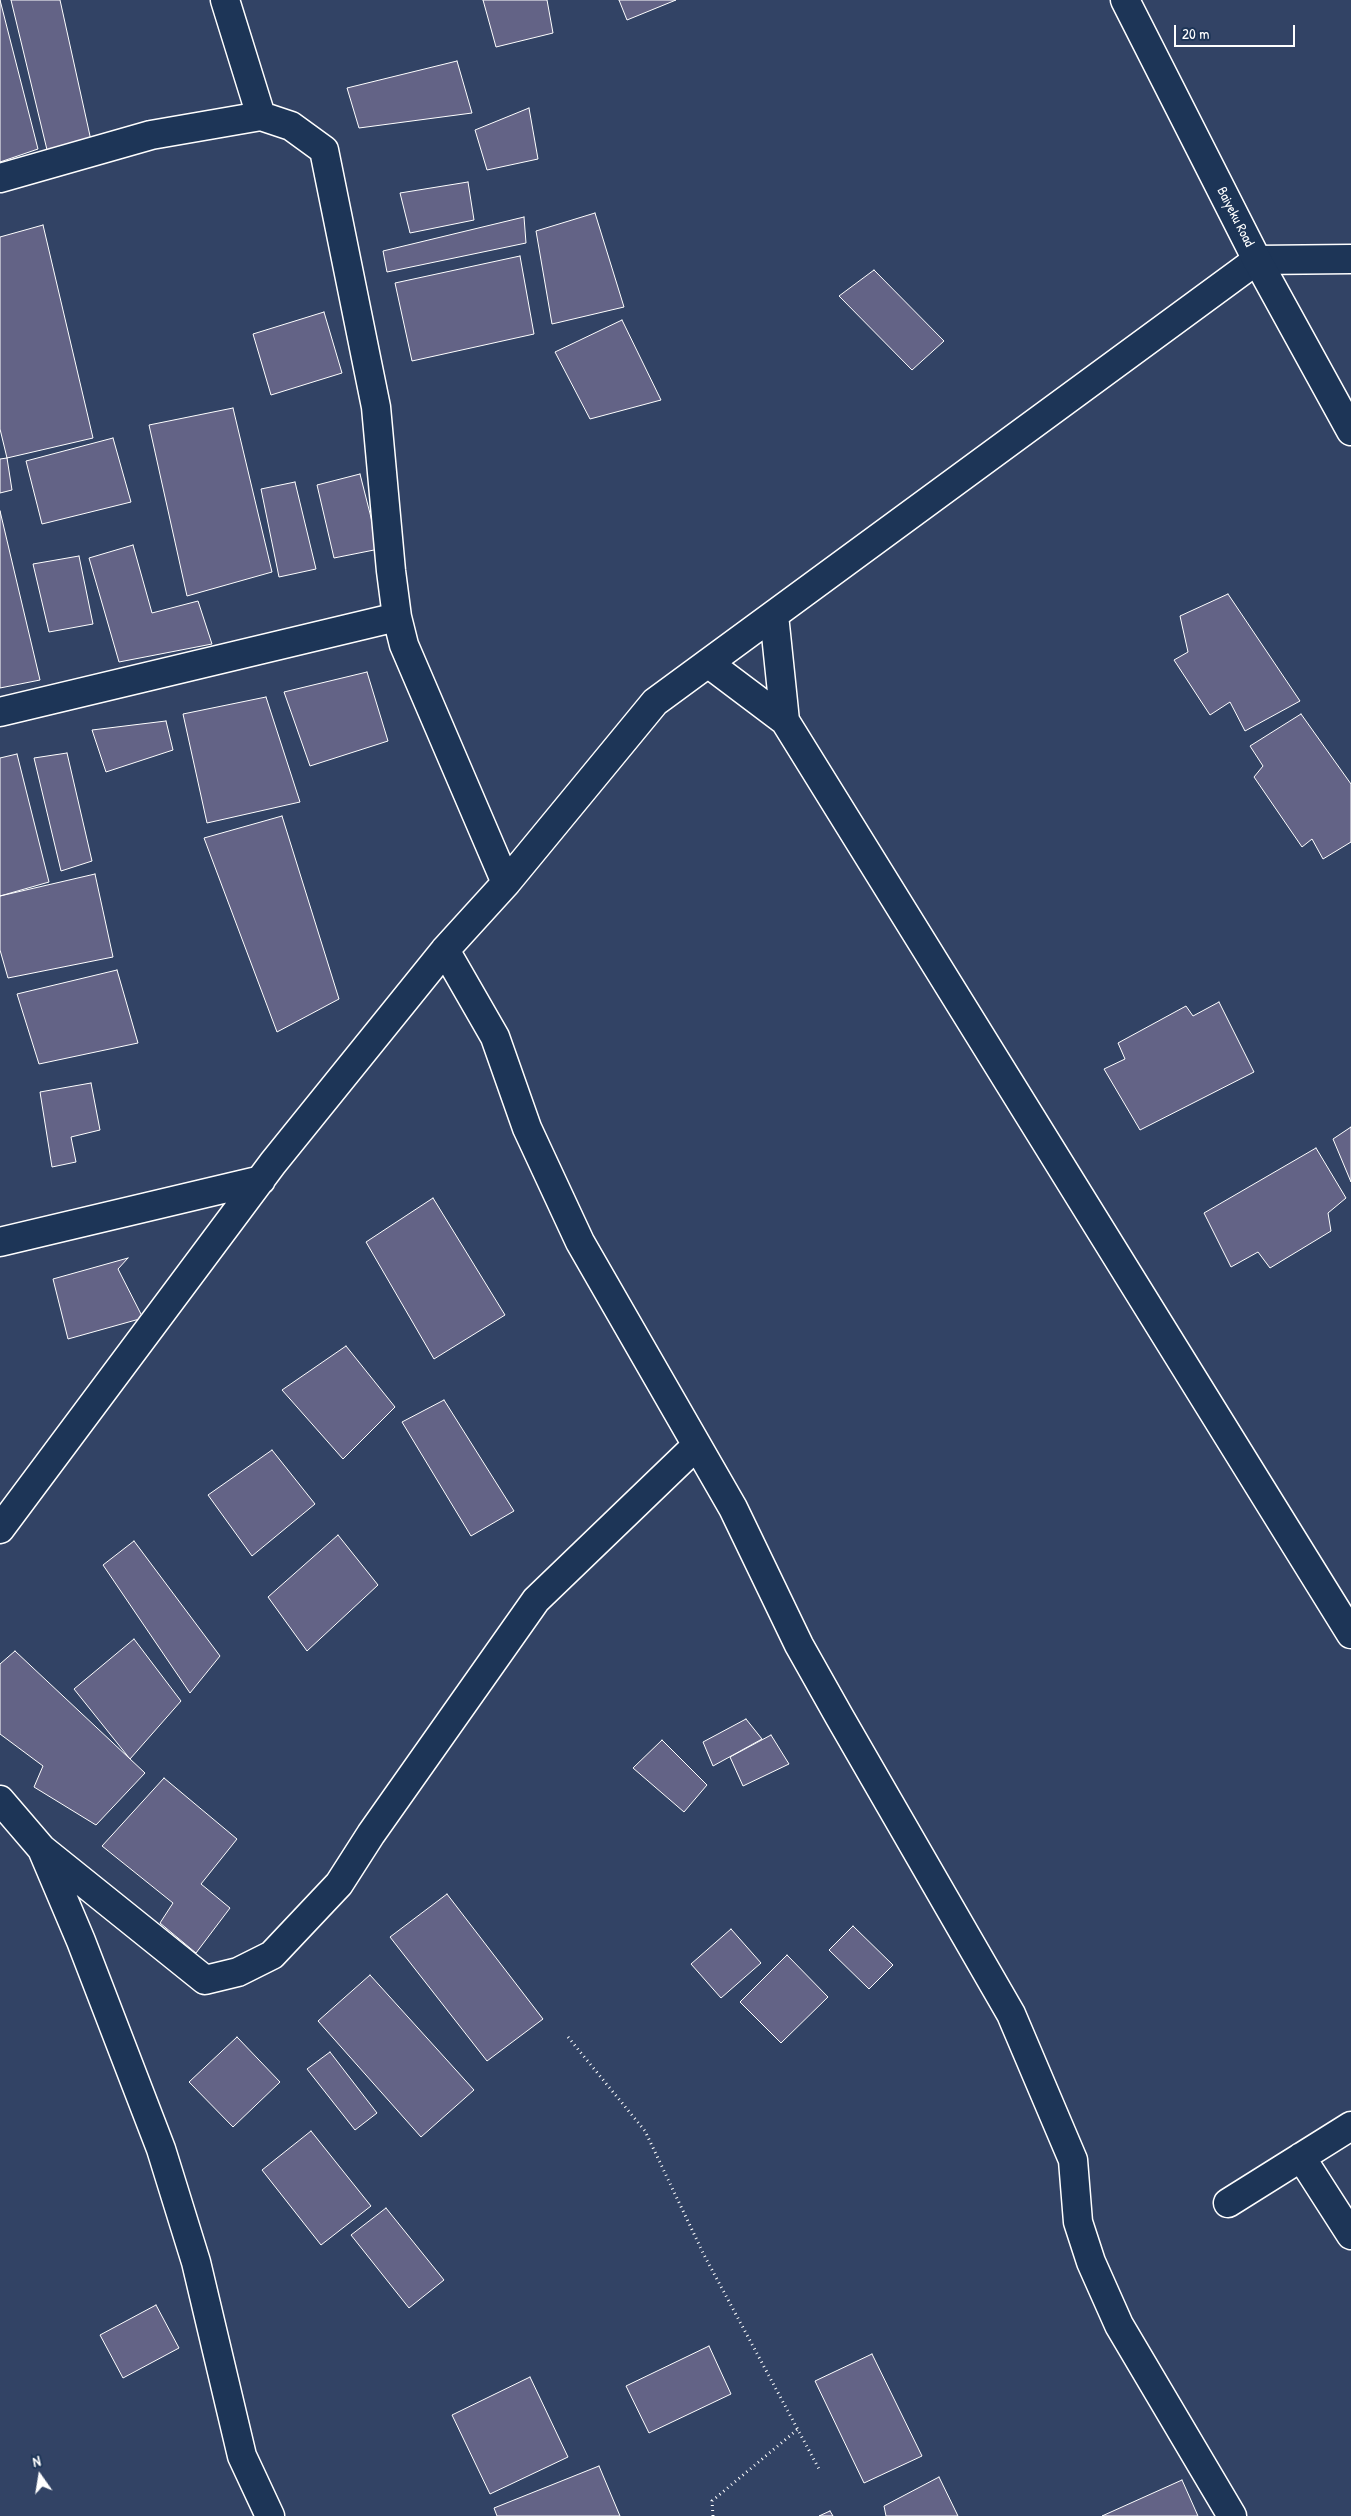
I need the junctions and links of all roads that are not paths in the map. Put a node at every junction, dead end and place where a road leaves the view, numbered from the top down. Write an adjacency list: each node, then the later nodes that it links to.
1 (225, 0): 3 (street)
2 (1125, 0): 6 (street, Baiyeku Road)
3 (261, 116): 4 (street); 9 (street)
4 (0, 178)
5 (1351, 259): 6 (street)
6 (1257, 260): 7 (street, Baiyeku Road); 8 (street)
7 (1351, 431)
8 (774, 615): 10 (street); 12 (street)
9 (397, 617): 11 (street); 13 (street)
10 (708, 663): 12 (street); 13 (street)
11 (0, 712)
12 (785, 721): 19 (street)
13 (506, 883): 14 (street)
14 (445, 950): 15 (street); 17 (street)
15 (261, 1180): 16 (street); 18 (street)
16 (0, 1242)
17 (696, 1446): 21 (street); 27 (street)
18 (0, 1529)
19 (1351, 1634)
20 (0, 1800): 21 (street)
21 (42, 1848): 26 (street)
22 (1351, 2126): 23 (street)
23 (1300, 2157): 24 (street); 25 (street)
24 (1228, 2203)
25 (1351, 2235)
26 (270, 2516)
27 (1232, 2516)

